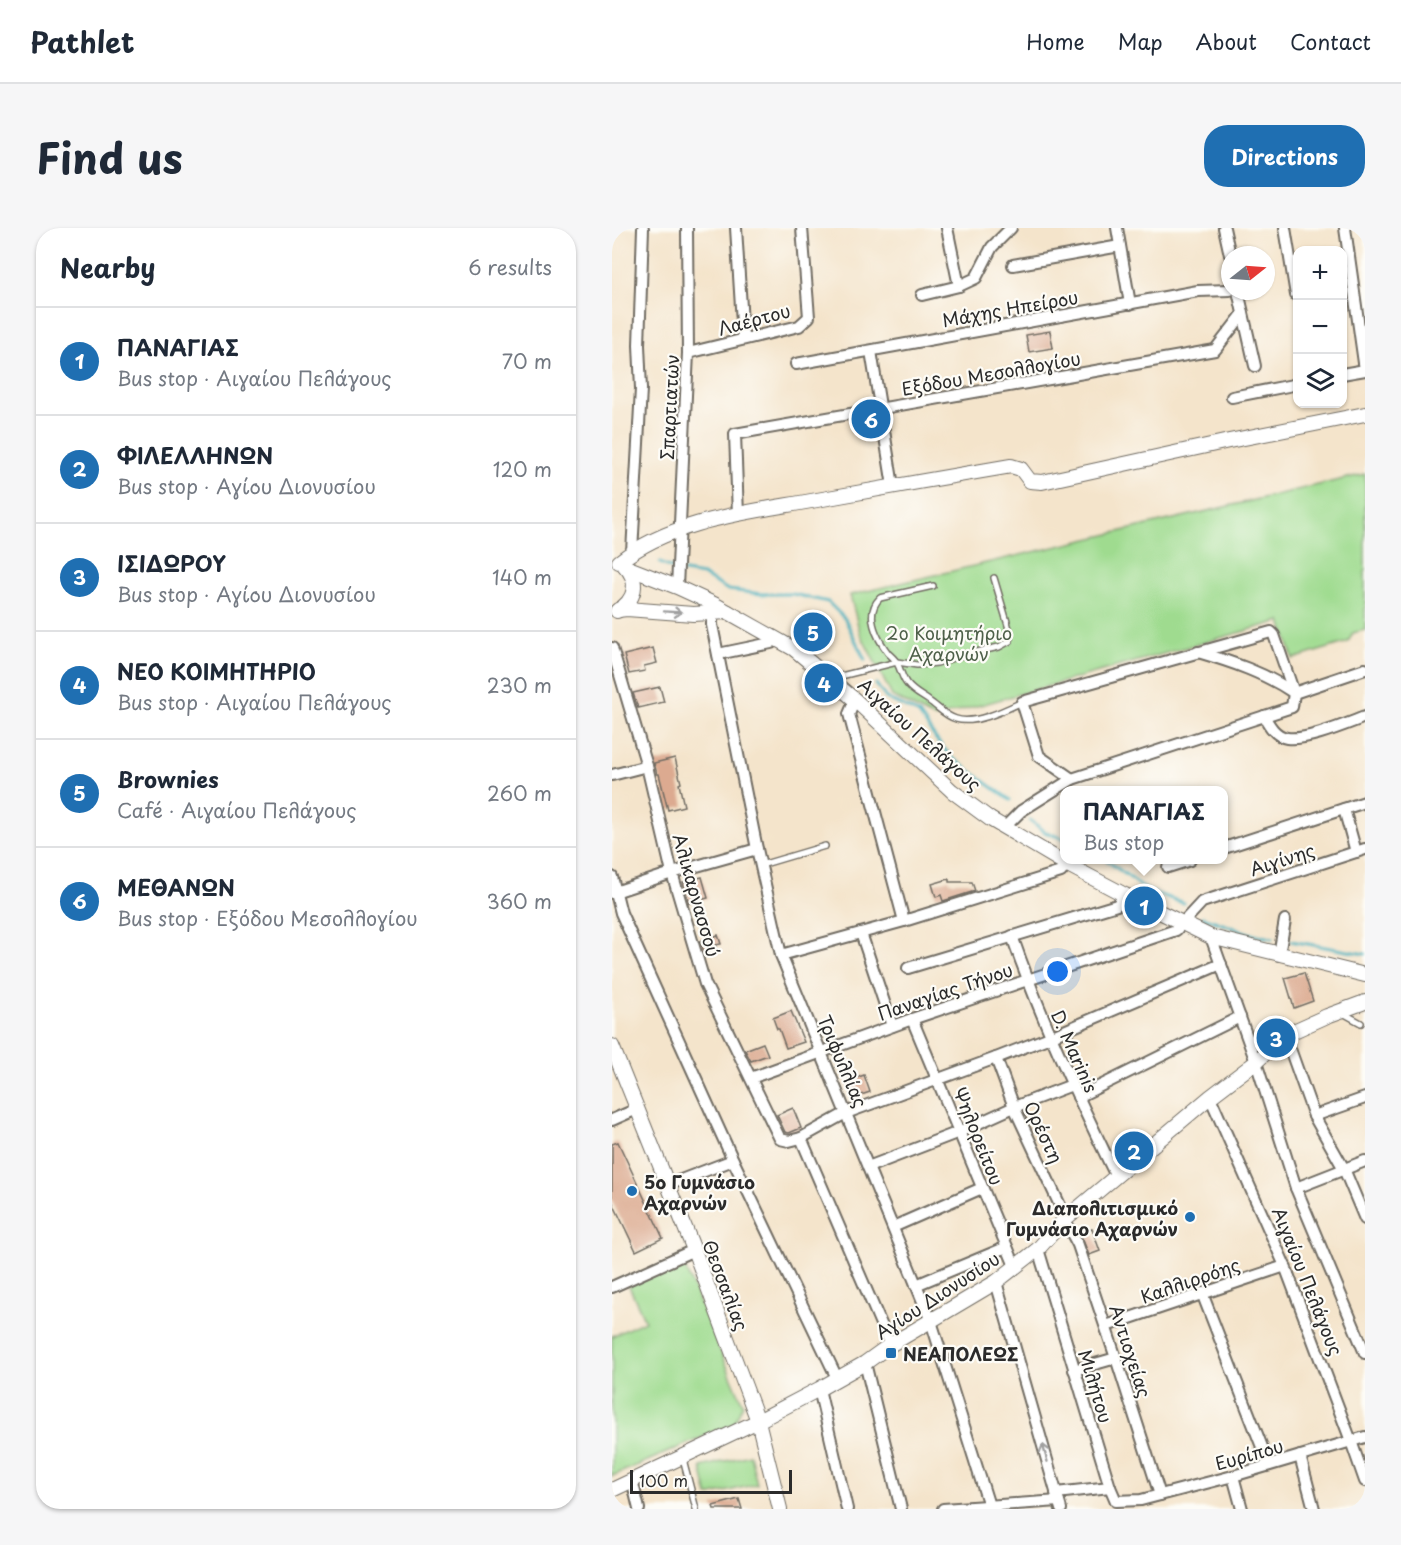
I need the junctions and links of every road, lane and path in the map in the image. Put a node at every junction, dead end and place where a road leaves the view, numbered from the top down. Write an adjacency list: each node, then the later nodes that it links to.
1 (643, 228): 35 (street)
2 (687, 228): 23 (street, Σπαρτιατών)
3 (736, 228): 21 (street)
4 (801, 228): 21 (street, Λαέρτου)
5 (947, 228): 15 (street)
6 (1011, 228): 15 (street)
7 (1117, 228): 11 (street)
8 (1224, 228): 12 (street)
9 (1285, 228): 14 (street)
10 (1345, 228): 26 (street)
11 (1120, 246): 13 (street); 19 (street)
12 (1228, 246)
13 (1013, 265)
14 (1293, 277)
15 (959, 286): 17 (street)
16 (1221, 290): 19 (street, Μάχης Ηπείρου)
17 (922, 295)
18 (1240, 300): 20 (street)
19 (1130, 304): 22 (street, Μάχης Ηπείρου)
20 (1243, 314): 25 (street); 30 (street, Εξόδου Μεσολλογίου)
21 (743, 339): 23 (street, Λαέρτου)
22 (871, 351): 24 (street, Μάχης Ηπείρου); 30 (street)
23 (688, 353): 34 (street, Σπαρτιατών)
24 (796, 364)
25 (1255, 366)
26 (1365, 370): 27 (street)
27 (1347, 373)
28 (1293, 385): 29 (street)
29 (1232, 397)
30 (880, 410): 32 (street); 33 (street, Εξόδου Μεσολλογίου)
31 (1365, 414): 32 (street)
32 (893, 486): 33 (street)
33 (738, 514): 34 (street)
34 (680, 528): 35 (street); 39 (street, Σπαρτιατών)
35 (632, 552): 36 (street)
36 (619, 563): 39 (street, Αιγαίου Πελάγους); 40 (street)
37 (993, 578): 47 (lane)
38 (933, 586): 47 (lane)
39 (677, 587): 41 (street, Αιγαίου Πελάγους)
40 (615, 611): 42 (street, one-way to 42)
41 (728, 612): 42 (street); 43 (street, Αιγαίου Πελάγους)
42 (712, 613): 46 (street, Τριφυλλίας)
43 (774, 637): 46 (street); 49 (street, Αιγαίου Πελάγους)
44 (612, 648): 55 (street, Αλικαρνασσού)
45 (1198, 652): 50 (street); 50 (street); 52 (street)
46 (718, 654): 65 (street, Τριφυλλίας)
47 (897, 662): 49 (lane); 52 (lane)
48 (1365, 669): 50 (street)
49 (831, 678): 51 (street, Αιγαίου Πελάγους)
50 (1294, 693): 53 (street)
51 (855, 699): 62 (street, Αιγαίου Πελάγους); 77 (street)
52 (1022, 702): 57 (street)
53 (1264, 716): 54 (street); 57 (street)
54 (1365, 717)
55 (647, 766): 56 (street); 72 (street, Αλικαρνασσού)
56 (612, 775)
57 (1072, 779): 58 (street)
58 (1061, 786)
59 (1060, 787): 62 (street)
60 (1365, 802): 61 (street)
61 (1344, 809): 64 (street); 66 (street)
62 (1005, 827): 67 (street, Αιγαίου Πελάγους)
63 (825, 846): 70 (lane)
64 (1228, 847)
65 (757, 849): 70 (street, Τριφυλλίας); 72 (street)
66 (1360, 850): 78 (street, Αιγίνης)
67 (1060, 860)
68 (1066, 864): 75 (street, Αιγαίου Πελάγους); 77 (street)
69 (1177, 864): 71 (street)
70 (760, 865): 82 (street, Τριφυλλίας)
71 (1168, 867)
72 (672, 873): 74 (street); 100 (street, Αλικαρνασσού)
73 (612, 877): 74 (street)
74 (614, 892): 113 (street)
75 (1125, 895): 78 (street, Αιγαίου Πελάγους); 80 (street)
76 (1285, 920): 83 (street)
77 (904, 921): 79 (street)
78 (1184, 924): 81 (street, Αιγαίου Πελάγους); 87 (street, Παναγίας Τήνου)
79 (861, 933): 82 (street); 93 (street)
80 (1012, 936): 85 (street); 87 (street, D. Marinis)
81 (1211, 937): 83 (street, Αιγαίου Πελάγους); 84 (street)
82 (781, 955): 97 (street, Τριφυλλίας)
83 (1279, 955): 86 (street, Αιγαίου Πελάγους)
84 (1221, 964): 90 (street); 95 (street)
85 (908, 968)
86 (1365, 975)
87 (1027, 981): 91 (street, Παναγίας Τήνου); 95 (street, D. Marinis)
88 (1365, 1002): 89 (street, Αγίου Διονυσίου)
89 (1339, 1011): 92 (lane); 94 (street, Αγίου Διονυσίου)
90 (1240, 1017): 99 (street); 103 (street)
91 (912, 1019): 93 (street, Παναγίας Τήνου); 101 (street, Ψηλορείτου)
92 (1361, 1023)
93 (892, 1026): 97 (street, Παναγίας Τήνου)
94 (1285, 1035): 99 (street, Αγίου Διονυσίου); 109 (street)
95 (1050, 1037): 98 (street); 102 (street, D. Marinis)
96 (612, 1046): 107 (street, Θεσσαλίας)
97 (821, 1052): 100 (street, Παναγίας Τήνου); 108 (street, Τριφυλλίας)
98 (996, 1058): 101 (street); 106 (street, Ορέστη)
99 (1256, 1062): 104 (street, Αγίου Διονυσίου); 120 (street)
100 (751, 1078): 112 (street, Αλικαρνασσού)
101 (938, 1079): 108 (street); 111 (street, Ψηλορείτου)
102 (1072, 1085): 103 (street, D. Marinis); 106 (street)
103 (1078, 1097): 117 (street, D. Marinis)
104 (1210, 1097): 117 (street, Αγίου Διονυσίου); 128 (street, Αιγαίου Πελάγους)
105 (1365, 1098): 109 (street)
106 (1014, 1107): 111 (street); 122 (street, Ορέστη)
107 (637, 1109): 110 (street); 118 (street, Θεσσαλίας)
108 (846, 1113): 112 (street); 115 (street, Τριφυλλίας)
109 (1314, 1116): 116 (street)
110 (612, 1120)
111 (959, 1132): 115 (street); 119 (street, Ψηλορείτου)
112 (801, 1138): 135 (street)
113 (733, 1160): 118 (street); 140 (street)
114 (1365, 1161): 116 (street)
115 (868, 1167): 123 (street, Τριφυλλίας)
116 (1344, 1169): 120 (street); 121 (street)
117 (1116, 1176): 122 (street, Αγίου Διονυσίου)
118 (668, 1185): 126 (street, Θεσσαλίας)
119 (982, 1188): 123 (street); 124 (street, Ψηλορείτου)
120 (1296, 1188): 136 (street)
121 (1365, 1219)
122 (1064, 1220): 125 (street, Αγίου Διονυσίου); 134 (street, Αντιοχείας)
123 (893, 1227): 130 (street, Τριφυλλίας)
124 (1006, 1247): 127 (street, Ψηλορείτου); 130 (street)
125 (1038, 1249): 127 (street, Αγίου Διονυσίου); 139 (street, Μιλήτου)
126 (694, 1250): 131 (street); 142 (street, Θεσσαλίας)
127 (1015, 1266): 129 (street, Αγίου Διονυσίου)
128 (1285, 1266): 132 (street, Καλλιρρόης); 144 (street, Αιγαίου Πελάγους)
129 (996, 1282): 133 (street, Αγίου Διονυσίου); 154 (street, one-way to 129)
130 (916, 1285): 133 (street, Τριφυλλίας)
131 (612, 1287)
132 (1202, 1293): 134 (street, Καλλιρρόης); 147 (street)
133 (931, 1321): 135 (street, Αγίου Διονυσίου); 156 (street, Τριφυλλίας)
134 (1106, 1326): 137 (street, Αντιοχείας)
135 (890, 1345): 138 (street, Αγίου Διονυσίου)
136 (1365, 1353)
137 (1116, 1358): 139 (street); 153 (street, Αντιοχείας)
138 (865, 1363): 140 (street, Αγίου Διονυσίου); 161 (street)
139 (1074, 1370): 151 (street, Μιλήτου)
140 (837, 1378): 141 (street, Αγίου Διονυσίου)
141 (819, 1389): 142 (street, Αγίου Διονυσίου); 160 (street)
142 (758, 1421): 146 (street, Αγίου Διονυσίου); 159 (street, Θεσσαλίας)
143 (1365, 1437): 144 (street, Ευρίπου)
144 (1351, 1441): 145 (street, Ευρίπου); 150 (street, Αιγαίου Πελάγους)
145 (1300, 1456): 147 (street, Ευρίπου); 164 (street)
146 (682, 1457): 149 (street, Αγίου Διονυσίου); 158 (lane)
147 (1269, 1466): 148 (street, Ευρίπου)
148 (1233, 1476): 153 (street, Ευρίπου); 163 (street)
149 (632, 1480): 152 (street, Αγίου Διονυσίου); 157 (street)
150 (1365, 1481)
151 (1110, 1487): 154 (street); 155 (street)
152 (612, 1490)
153 (1160, 1496): 155 (street, Ευρίπου)
154 (1059, 1501): 156 (street)
155 (1142, 1505)
156 (989, 1507): 162 (street)
157 (639, 1509)
158 (696, 1509)
159 (780, 1509)
160 (847, 1509)
161 (901, 1509)
162 (943, 1509)
163 (1242, 1509)
164 (1314, 1509)

